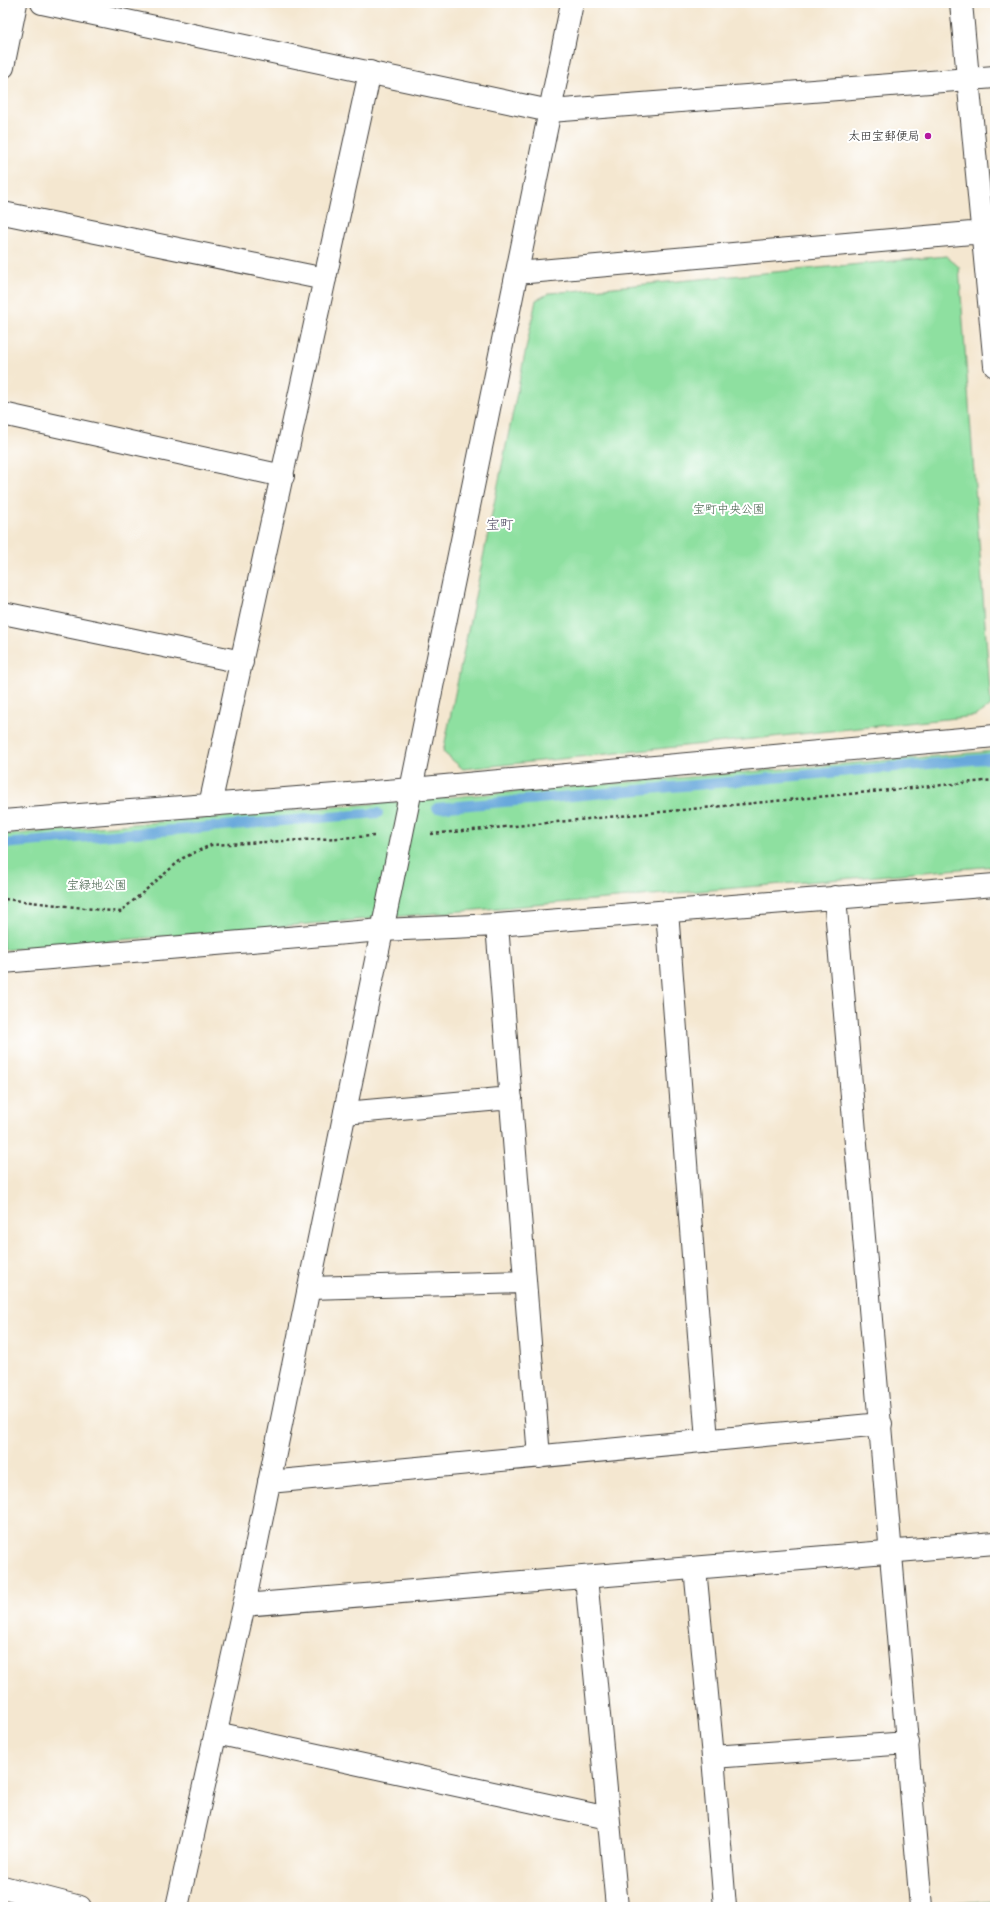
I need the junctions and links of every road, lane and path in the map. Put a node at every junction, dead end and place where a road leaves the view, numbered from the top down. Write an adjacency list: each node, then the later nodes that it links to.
1 (16, 3): 5 (street)
2 (42, 3): 6 (street)
3 (572, 3): 9 (street)
4 (961, 3): 8 (street)
5 (3, 66)
6 (370, 72): 9 (street); 13 (street)
7 (995, 77): 8 (street)
8 (968, 79): 9 (street); 11 (street)
9 (550, 111): 12 (street)
10 (3, 213): 13 (street)
11 (983, 232): 12 (street); 14 (street)
12 (517, 273): 22 (street)
13 (325, 279): 17 (street)
14 (992, 285): 15 (street)
15 (995, 366)
16 (3, 414): 17 (street)
17 (283, 476): 19 (street)
18 (3, 613): 19 (street)
19 (242, 662): 23 (street)
20 (995, 736): 22 (street)
21 (995, 780): 25 (path)
22 (412, 789): 23 (street); 25 (street)
23 (210, 805): 24 (street)
24 (3, 821)
25 (403, 835): 30 (street); 31 (path)
26 (995, 886): 27 (street)
27 (835, 897): 28 (street); 37 (street)
28 (667, 911): 29 (street); 38 (street)
29 (497, 925): 30 (street); 33 (street)
30 (382, 930): 32 (street); 34 (street)
31 (4, 939)
32 (3, 962)
33 (511, 1098): 34 (street); 35 (street)
34 (344, 1113): 36 (street)
35 (525, 1282): 36 (street); 39 (street)
36 (309, 1288): 40 (street)
37 (881, 1424): 38 (street); 42 (street)
38 (706, 1441): 39 (street)
39 (539, 1457): 40 (street)
40 (269, 1482): 45 (street)
41 (995, 1543): 42 (street)
42 (892, 1552): 43 (street); 47 (street)
43 (695, 1568): 44 (street); 48 (street)
44 (586, 1577): 45 (street); 49 (street)
45 (244, 1605): 46 (street)
46 (216, 1733): 49 (street); 52 (street)
47 (908, 1743): 48 (street); 55 (street)
48 (713, 1757): 54 (street)
49 (608, 1818): 53 (street)
50 (3, 1888): 51 (street)
51 (80, 1907)
52 (177, 1907)
53 (617, 1907)
54 (725, 1907)
55 (922, 1907)

